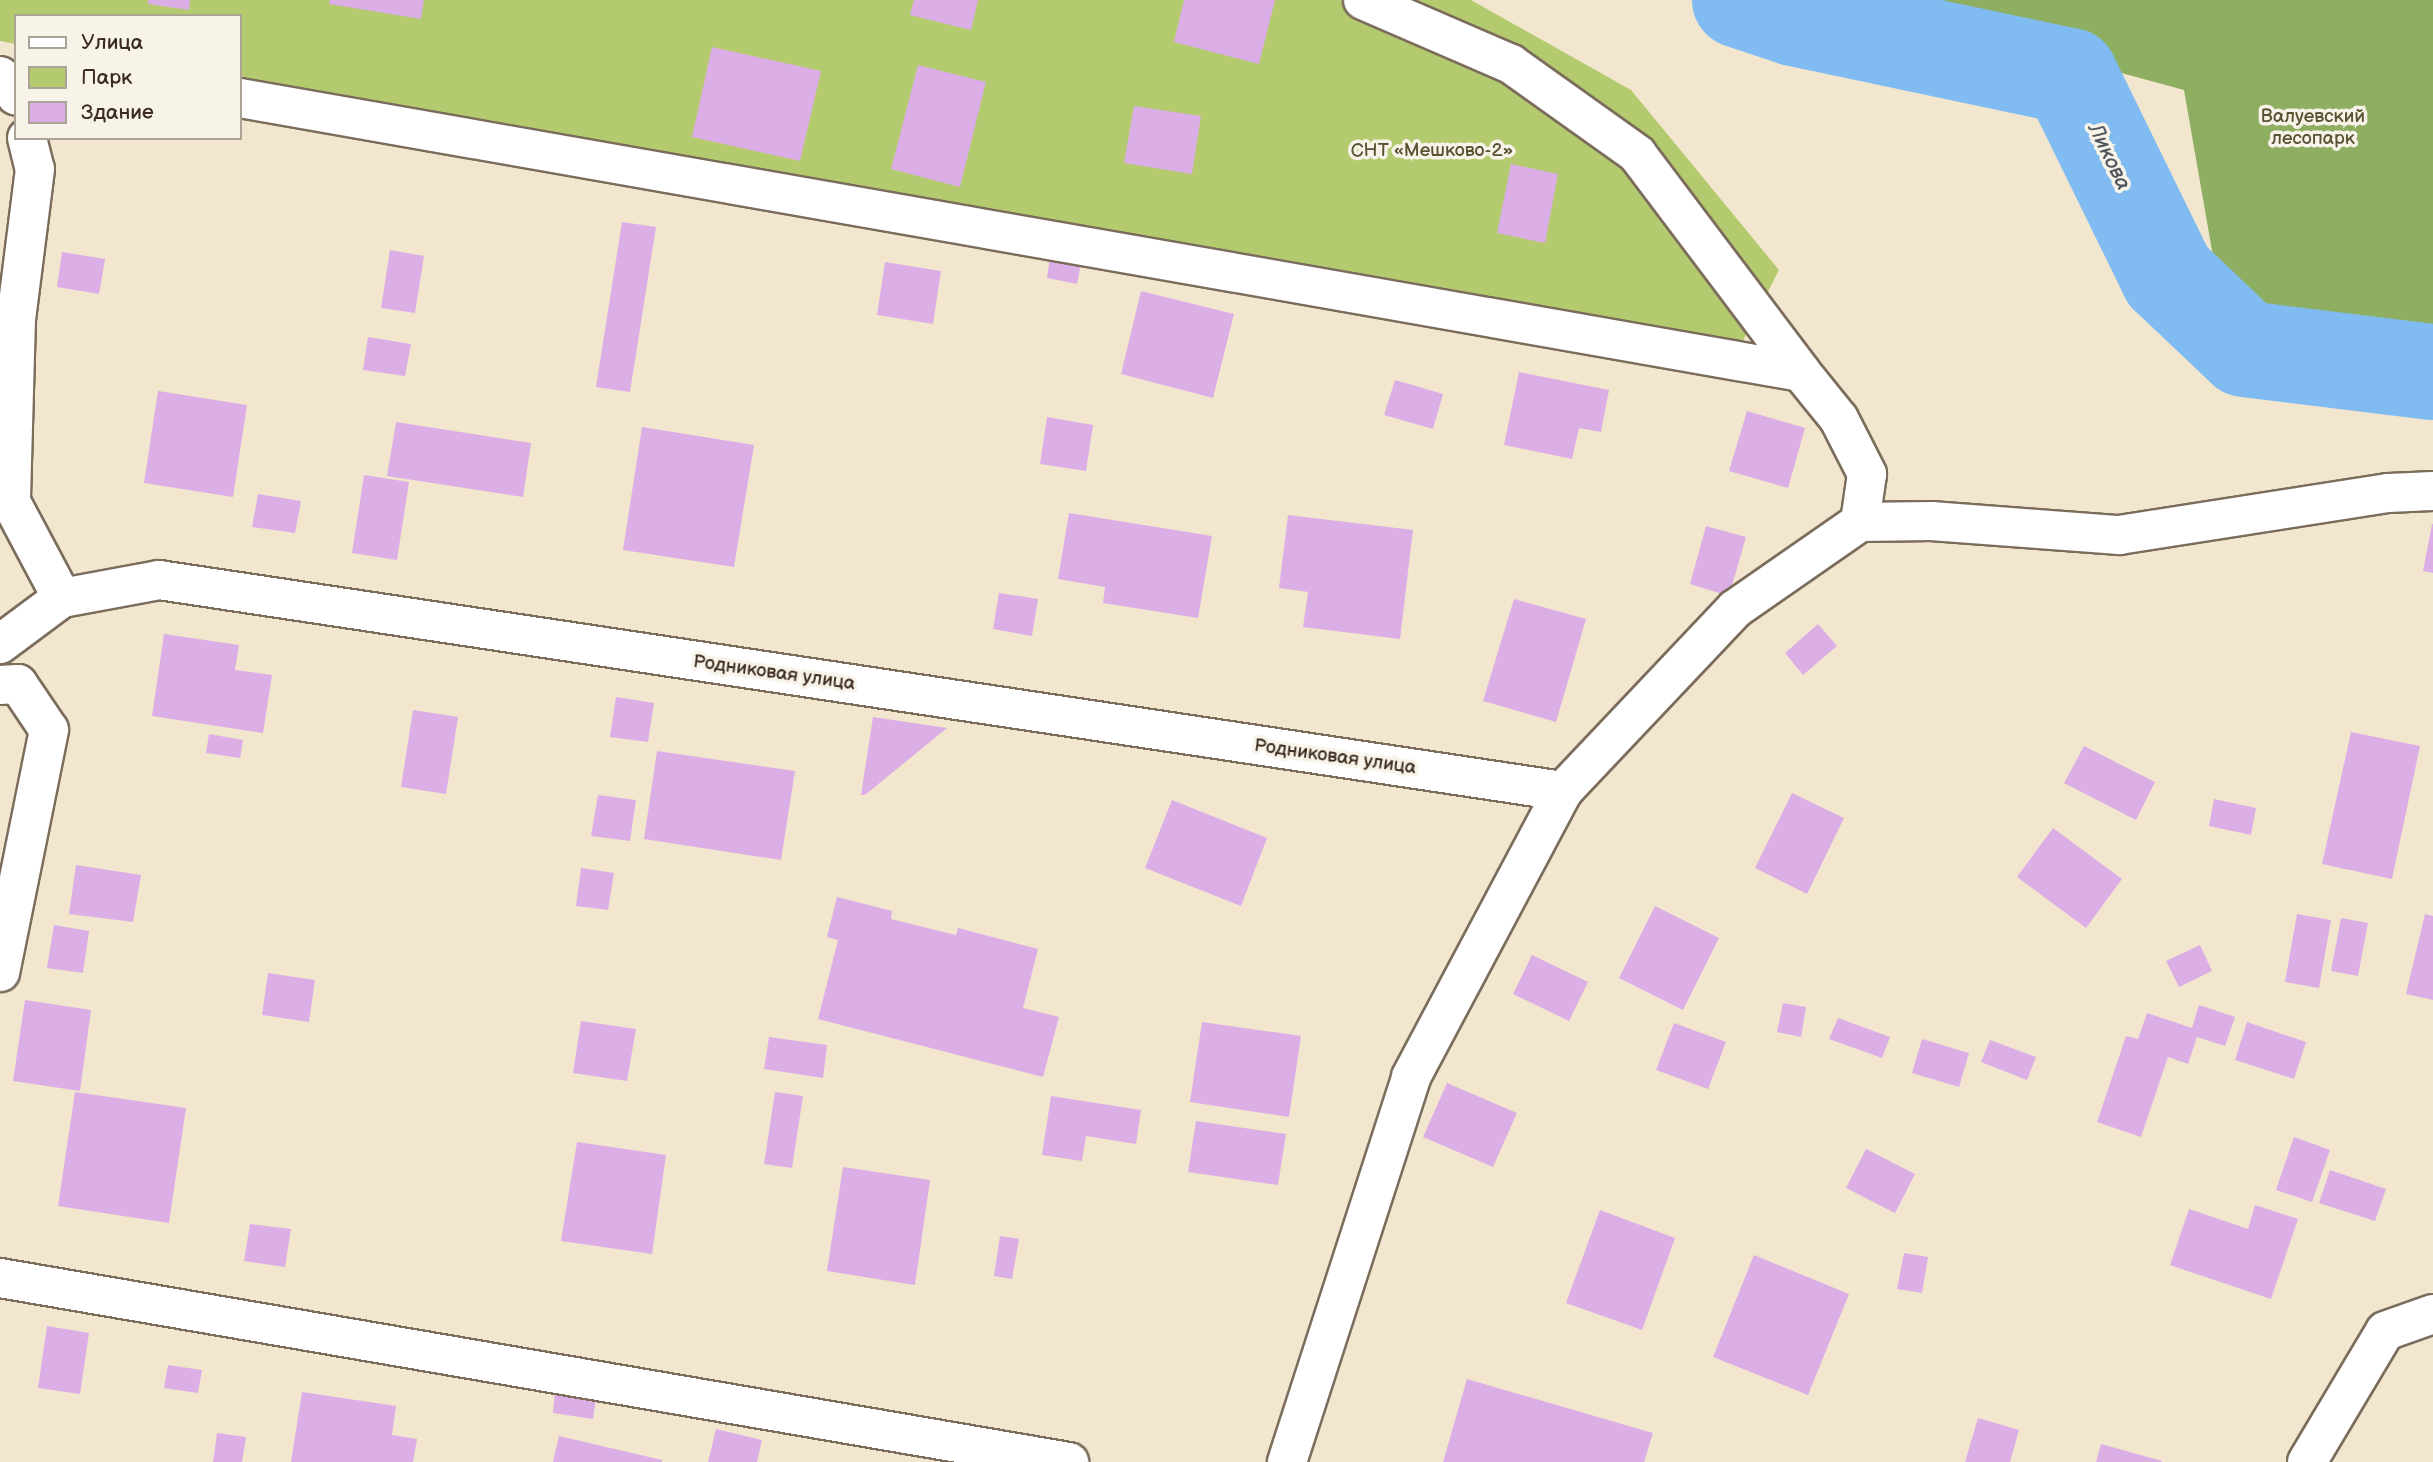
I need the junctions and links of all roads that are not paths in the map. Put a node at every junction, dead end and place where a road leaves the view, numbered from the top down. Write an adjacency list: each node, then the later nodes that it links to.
1 (1363, 0): 4 (street)
2 (242, 98): 4 (street)
3 (28, 140): 7 (street)
4 (1801, 372): 6 (street)
5 (2433, 491): 6 (street)
6 (1860, 523): 10 (street)
7 (62, 598): 8 (street, Родниковая улица); 10 (street, Родниковая улица)
8 (0, 644)
9 (0, 685): 11 (street)
10 (1563, 791): 15 (street)
11 (0, 972)
12 (0, 1278): 14 (street)
13 (2433, 1314): 16 (street)
14 (1069, 1462)
15 (1287, 1462)
16 (2306, 1462)

